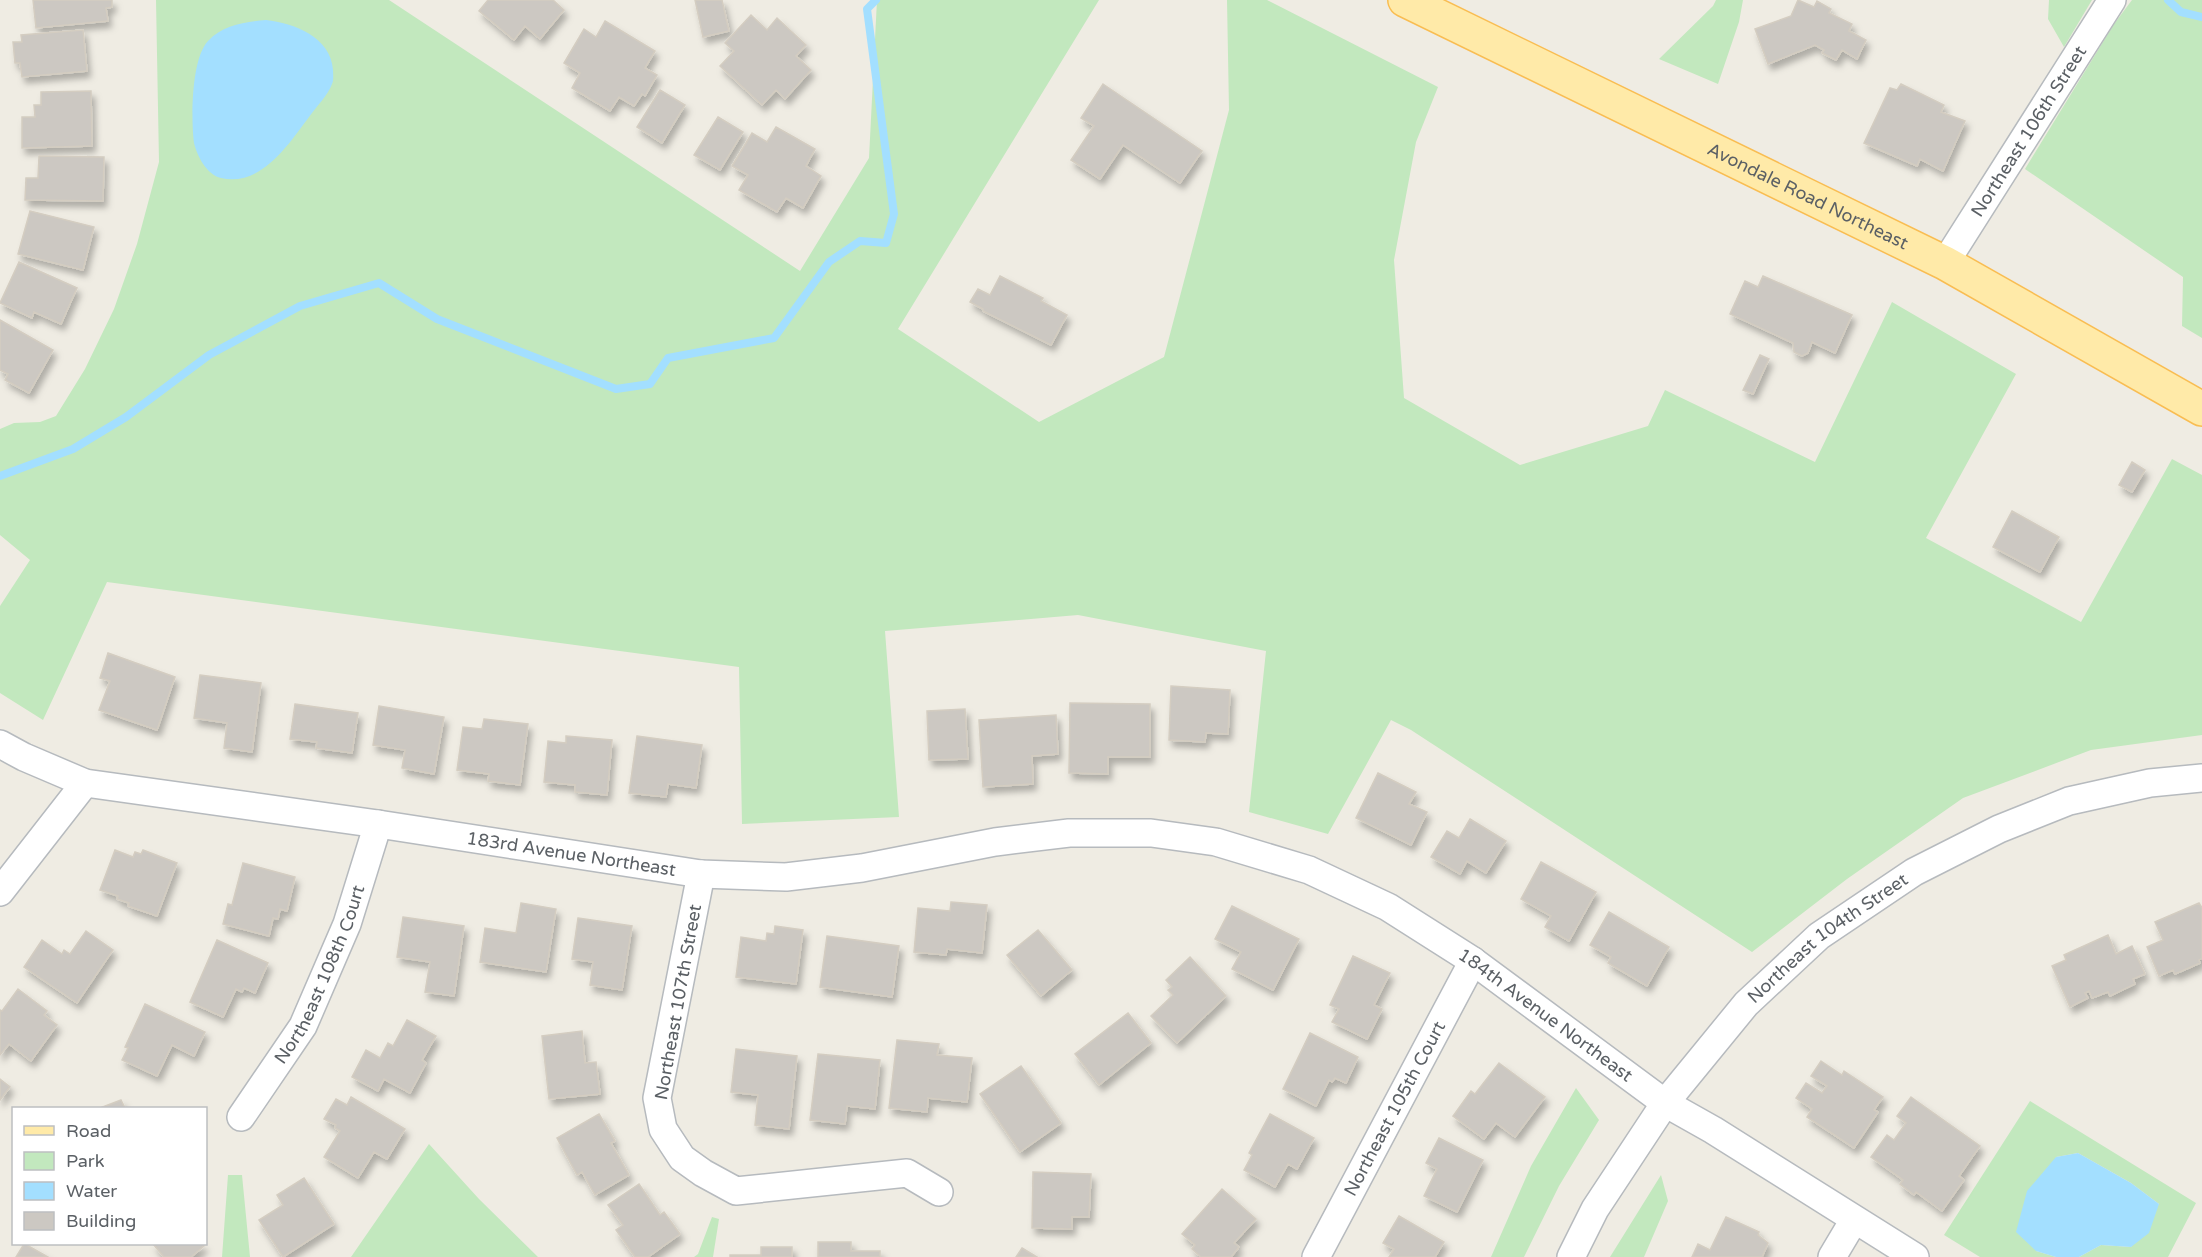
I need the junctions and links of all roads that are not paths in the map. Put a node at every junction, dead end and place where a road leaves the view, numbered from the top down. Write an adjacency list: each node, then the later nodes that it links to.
1 (1405, 0): 3 (main road, Avondale Road Northeast)
2 (2112, 0): 3 (street, Northeast 106th Street)
3 (1945, 263): 4 (main road, Avondale Road Northeast)
4 (2202, 409)
5 (0, 744): 7 (street, 183rd Avenue Northeast)
6 (2202, 777): 13 (street, Northeast 104th Street)
7 (85, 783): 8 (street, 183rd Avenue Northeast); 11 (street)
8 (378, 824): 10 (street, 183rd Avenue Northeast); 14 (street, Northeast 108th Court)
9 (1151, 833): 10 (street, 183rd Avenue Northeast); 12 (street, 184th Avenue Northeast)
10 (700, 874): 15 (street, Northeast 107th Street)
11 (0, 892)
12 (1473, 961): 13 (street, 184th Avenue Northeast); 17 (street, Northeast 105th Court)
13 (1665, 1103): 16 (street, 184th Avenue Northeast); 18 (street, Northeast 104th Street)
14 (241, 1117)
15 (939, 1192)
16 (1854, 1220): 19 (street); 20 (street, 184th Avenue Northeast)
17 (1316, 1257)
18 (1571, 1257)
19 (1832, 1257)
20 (1915, 1257)

